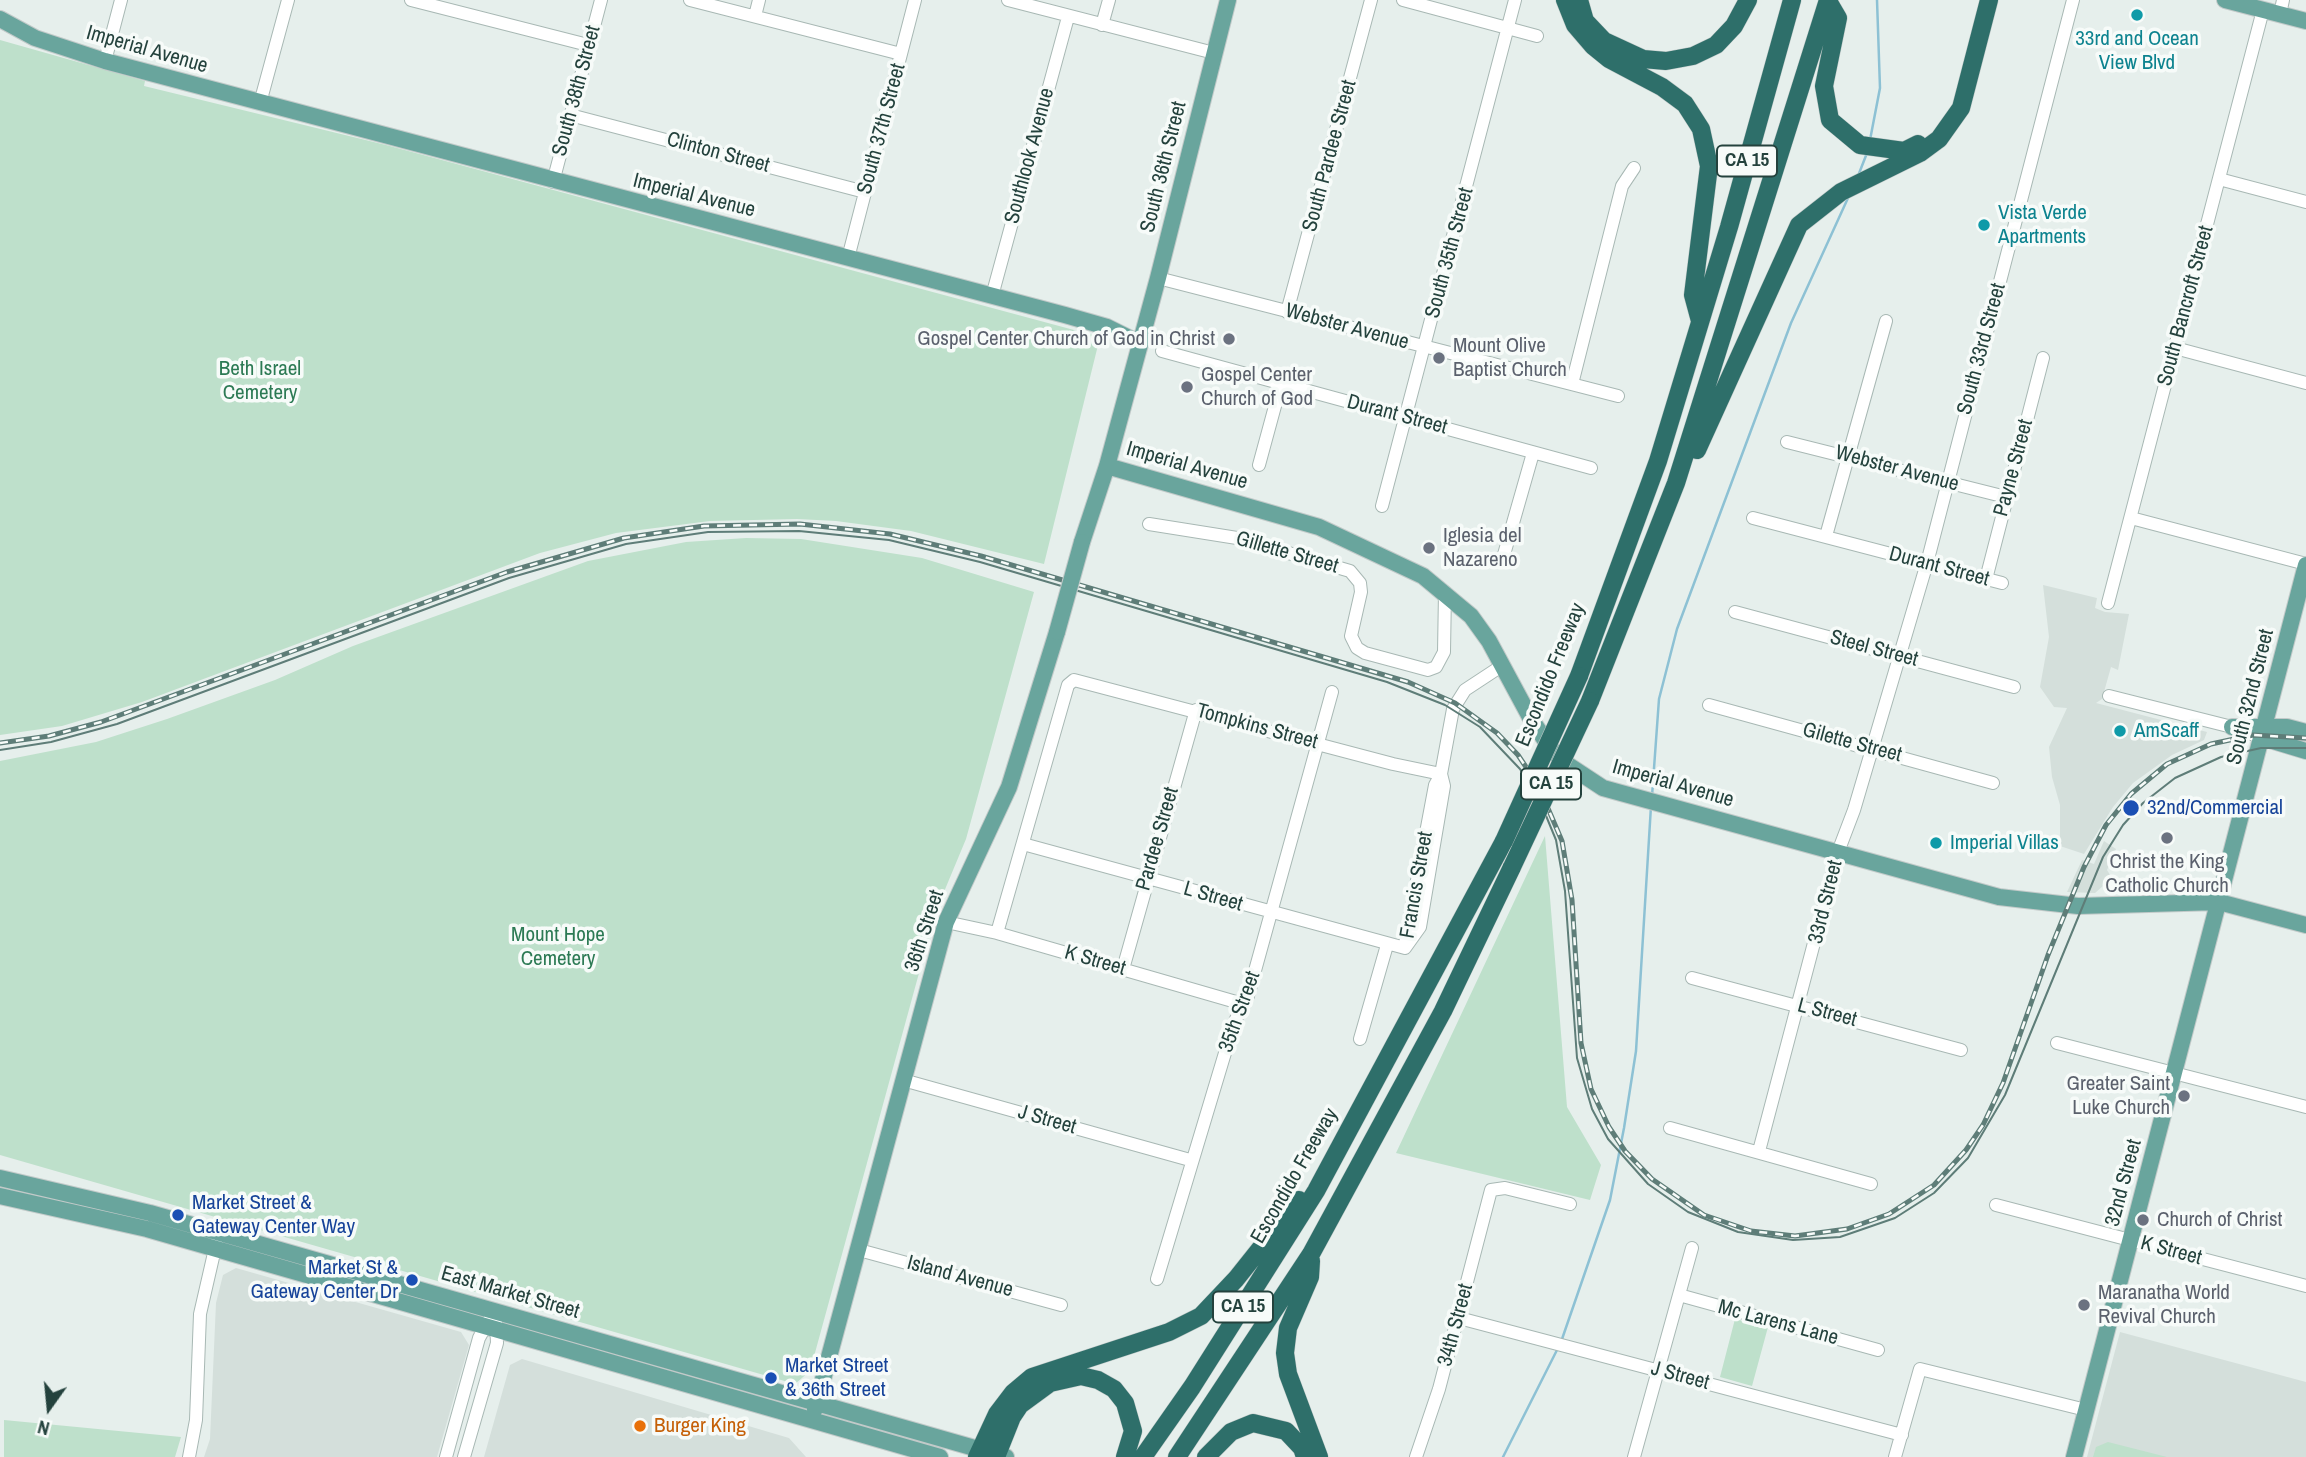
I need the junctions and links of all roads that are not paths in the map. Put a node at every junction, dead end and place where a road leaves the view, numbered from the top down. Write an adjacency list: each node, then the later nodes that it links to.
1 (121, 0): 34 (street)
2 (288, 0): 35 (street)
3 (411, 0): 31 (street)
4 (601, 0): 31 (street, South 38th Street)
5 (690, 0): 24 (street)
6 (759, 0): 24 (street)
7 (915, 0): 33 (street, South 37th Street)
8 (1008, 0): 25 (street)
9 (1109, 0): 28 (street)
10 (1228, 0): 32 (main road, South 36th Street)
11 (1371, 0): 45 (street, South Pardee Street)
12 (1403, 0): 29 (street)
13 (1515, 0): 29 (street, South 35th Street)
14 (1565, 0): 47 (highway)
15 (1578, 0): 16 (highway)
16 (1748, 0)
17 (1792, 0): 47 (highway, Escondido Freeway / CA 15)
18 (1828, 0): 19 (highway); 64 (highway, Escondido Freeway / CA 15)
19 (1979, 0)
20 (1989, 0): 64 (highway)
21 (2073, 0): 65 (street, South 33rd Street)
22 (2225, 0): 23 (main road)
23 (2275, 8): 27 (main road); 38 (street, South Bancroft Street)
24 (755, 16): 33 (street)
25 (1068, 17): 28 (street); 44 (street, Southlook Avenue)
26 (0, 19): 34 (main road, Imperial Avenue)
27 (2306, 21)
28 (1102, 25): 32 (street)
29 (1508, 29): 30 (street); 49 (street, South 35th Street)
30 (1536, 36)
31 (588, 45): 36 (street, South 38th Street)
32 (1214, 53): 43 (main road, South 36th Street)
33 (901, 54): 40 (street, South 37th Street)
34 (105, 61): 35 (main road, Imperial Avenue)
35 (260, 103): 39 (main road, Imperial Avenue)
36 (570, 114): 39 (street, South 38th Street); 40 (street, Clinton Street)
37 (1634, 168): 55 (street)
38 (2219, 179): 41 (street); 50 (street, South Bancroft Street)
39 (553, 182): 42 (main road, Imperial Avenue)
40 (865, 192): 42 (street, South 37th Street)
41 (2306, 202)
42 (848, 258): 44 (main road, Imperial Avenue)
43 (1158, 278): 45 (street, Webster Avenue); 48 (main road, South 36th Street)
44 (992, 296): 48 (main road, Imperial Avenue)
45 (1287, 312): 49 (street, Webster Avenue)
46 (1886, 321): 60 (street)
47 (1700, 322): 118 (highway, Escondido Freeway / CA 15, bridge)
48 (1139, 343): 62 (main road, Imperial Avenue)
49 (1425, 348): 55 (street, Webster Avenue); 57 (street, South 35th Street)
50 (2175, 348): 53 (street); 69 (street, South Bancroft Street)
51 (1162, 351): 54 (street, Durant Street)
52 (2043, 358): 66 (street, Payne Street)
53 (2306, 383)
54 (1280, 384): 57 (street, Durant Street); 61 (street)
55 (1572, 384): 56 (street, Webster Avenue)
56 (1618, 396)
57 (1405, 417): 59 (street, Durant Street); 67 (street, South 35th Street)
58 (1787, 442): 60 (street, Webster Avenue)
59 (1533, 453): 63 (street, Durant Street); 72 (street)
60 (1847, 456): 65 (street, Webster Avenue); 71 (street)
61 (1259, 465)
62 (1107, 466): 77 (main road, Imperial Avenue); 101 (main road, 36th Street, bridge)
63 (1591, 468)
64 (1676, 483): 131 (highway, Escondido Freeway / CA 15, bridge)
65 (1948, 483): 66 (street, Webster Avenue); 73 (street, South 33rd Street)
66 (2006, 497): 75 (street, Payne Street)
67 (1382, 506)
68 (1754, 518): 71 (street, Durant Street)
69 (2131, 518): 74 (street); 78 (street, South Bancroft Street)
70 (1149, 524): 77 (street, Gillette Street)
71 (1826, 536): 73 (street, Durant Street)
72 (1503, 558)
73 (1927, 563): 75 (street, Durant Street); 80 (street, South 33rd Street)
74 (2306, 564): 89 (main road, South 32nd Street)
75 (1986, 579): 76 (street, Durant Street)
76 (2002, 583)
77 (1445, 592): 81 (main road, Imperial Avenue)
78 (2108, 603)
79 (1735, 612): 80 (street, Steel Street)
80 (1899, 656): 82 (street, Steel Street); 91 (street, 33rd Street)
81 (1503, 664): 93 (street, Francis Street); 97 (main road, Imperial Avenue)
82 (2014, 687)
83 (1332, 692): 90 (street, 35th Street)
84 (2109, 696): 87 (street)
85 (1709, 705): 91 (street, Gilette Street)
86 (1196, 710): 90 (street, Tompkins Street); 96 (street, Tompkins Street); 98 (street, Pardee Street)
87 (2232, 727): 89 (main road)
88 (2306, 732): 89 (main road)
89 (2264, 733): 92 (main road); 95 (main road, South 32nd Street)
90 (1319, 744): 93 (street, Tompkins Street); 100 (street, 35th Street)
91 (1872, 748): 94 (street, Gilette Street); 97 (street, 33rd Street)
92 (2306, 751)
93 (1441, 774): 105 (street, Francis Street)
94 (1993, 783)
95 (2235, 839): 99 (main road, 32nd Street)
96 (1023, 844): 98 (street, L Street); 103 (street)
97 (1838, 852): 99 (main road, Imperial Avenue); 109 (street, 33rd Street)
98 (1146, 878): 100 (street, L Street); 106 (street, Pardee Street)
99 (2219, 902): 102 (main road, Imperial Avenue); 113 (main road, 32nd Street)
100 (1271, 914): 104 (street, L Street); 108 (street, 35th Street)
101 (946, 922): 103 (street, K Street); 114 (main road, 36th Street)
102 (2306, 925)
103 (997, 933): 106 (street, K Street)
104 (1387, 946): 105 (street, L Street); 110 (street, Francis Street)
105 (1405, 948)
106 (1123, 969): 108 (street, K Street)
107 (1692, 978): 109 (street, L Street)
108 (1242, 1004): 119 (street, 35th Street)
109 (1799, 1006): 112 (street, L Street); 117 (street, 33rd Street)
110 (1360, 1039)
111 (2057, 1043): 113 (street)
112 (1961, 1050)
113 (2174, 1073): 115 (street); 128 (main road, 32nd Street)
114 (904, 1080): 119 (street, J Street); 130 (main road, 36th Street)
115 (2306, 1107)
116 (1670, 1128): 117 (street)
117 (1759, 1151): 121 (street)
118 (1337, 1154): 145 (highway); 151 (highway, Escondido Freeway / CA 15)
119 (1190, 1160): 132 (street, 35th Street)
120 (0, 1178): 126 (main road, East Market Street)
121 (1871, 1184)
122 (0, 1190): 126 (main road)
123 (0, 1196): 127 (main road, East Market Street)
124 (1570, 1204): 137 (street, 34th Street)
125 (1996, 1205): 128 (street, K Street)
126 (129, 1207): 127 (main road, East Market Street)
127 (217, 1241): 136 (main road, East Market Street); 138 (main road, East Market Street); 146 (street)
128 (2130, 1241): 133 (street, K Street); 142 (main road, 32nd Street)
129 (1692, 1248): 134 (street)
130 (859, 1250): 135 (street, Island Avenue); 141 (main road, 36th Street)
131 (1311, 1254): 152 (highway, Escondido Freeway / CA 15); 155 (highway)
132 (1157, 1279)
133 (2306, 1286)
134 (1679, 1296): 139 (street, Mc Larens Lane); 140 (street)
135 (1061, 1305)
136 (495, 1311): 138 (street); 141 (main road, East Market Street)
137 (1459, 1318): 140 (street, J Street); 156 (street, 34th Street)
138 (491, 1328): 143 (main road, East Market Street); 147 (street); 148 (street)
139 (1878, 1350)
140 (1658, 1370): 144 (street, J Street); 157 (street)
141 (817, 1401): 143 (main road, 36th Street); 145 (main road, East Market Street)
142 (2086, 1410): 144 (street); 159 (main road, 32nd Street)
143 (811, 1420): 149 (main road, East Market Street)
144 (1902, 1435): 158 (street)
145 (991, 1455): 150 (highway)
146 (189, 1457)
147 (446, 1457)
148 (464, 1457)
149 (940, 1457)
150 (1125, 1457)
151 (1143, 1457)
152 (1177, 1457)
153 (1206, 1457): 154 (highway)
154 (1306, 1457)
155 (1319, 1457)
156 (1416, 1457)
157 (1634, 1457)
158 (1895, 1457)
159 (2074, 1457)

